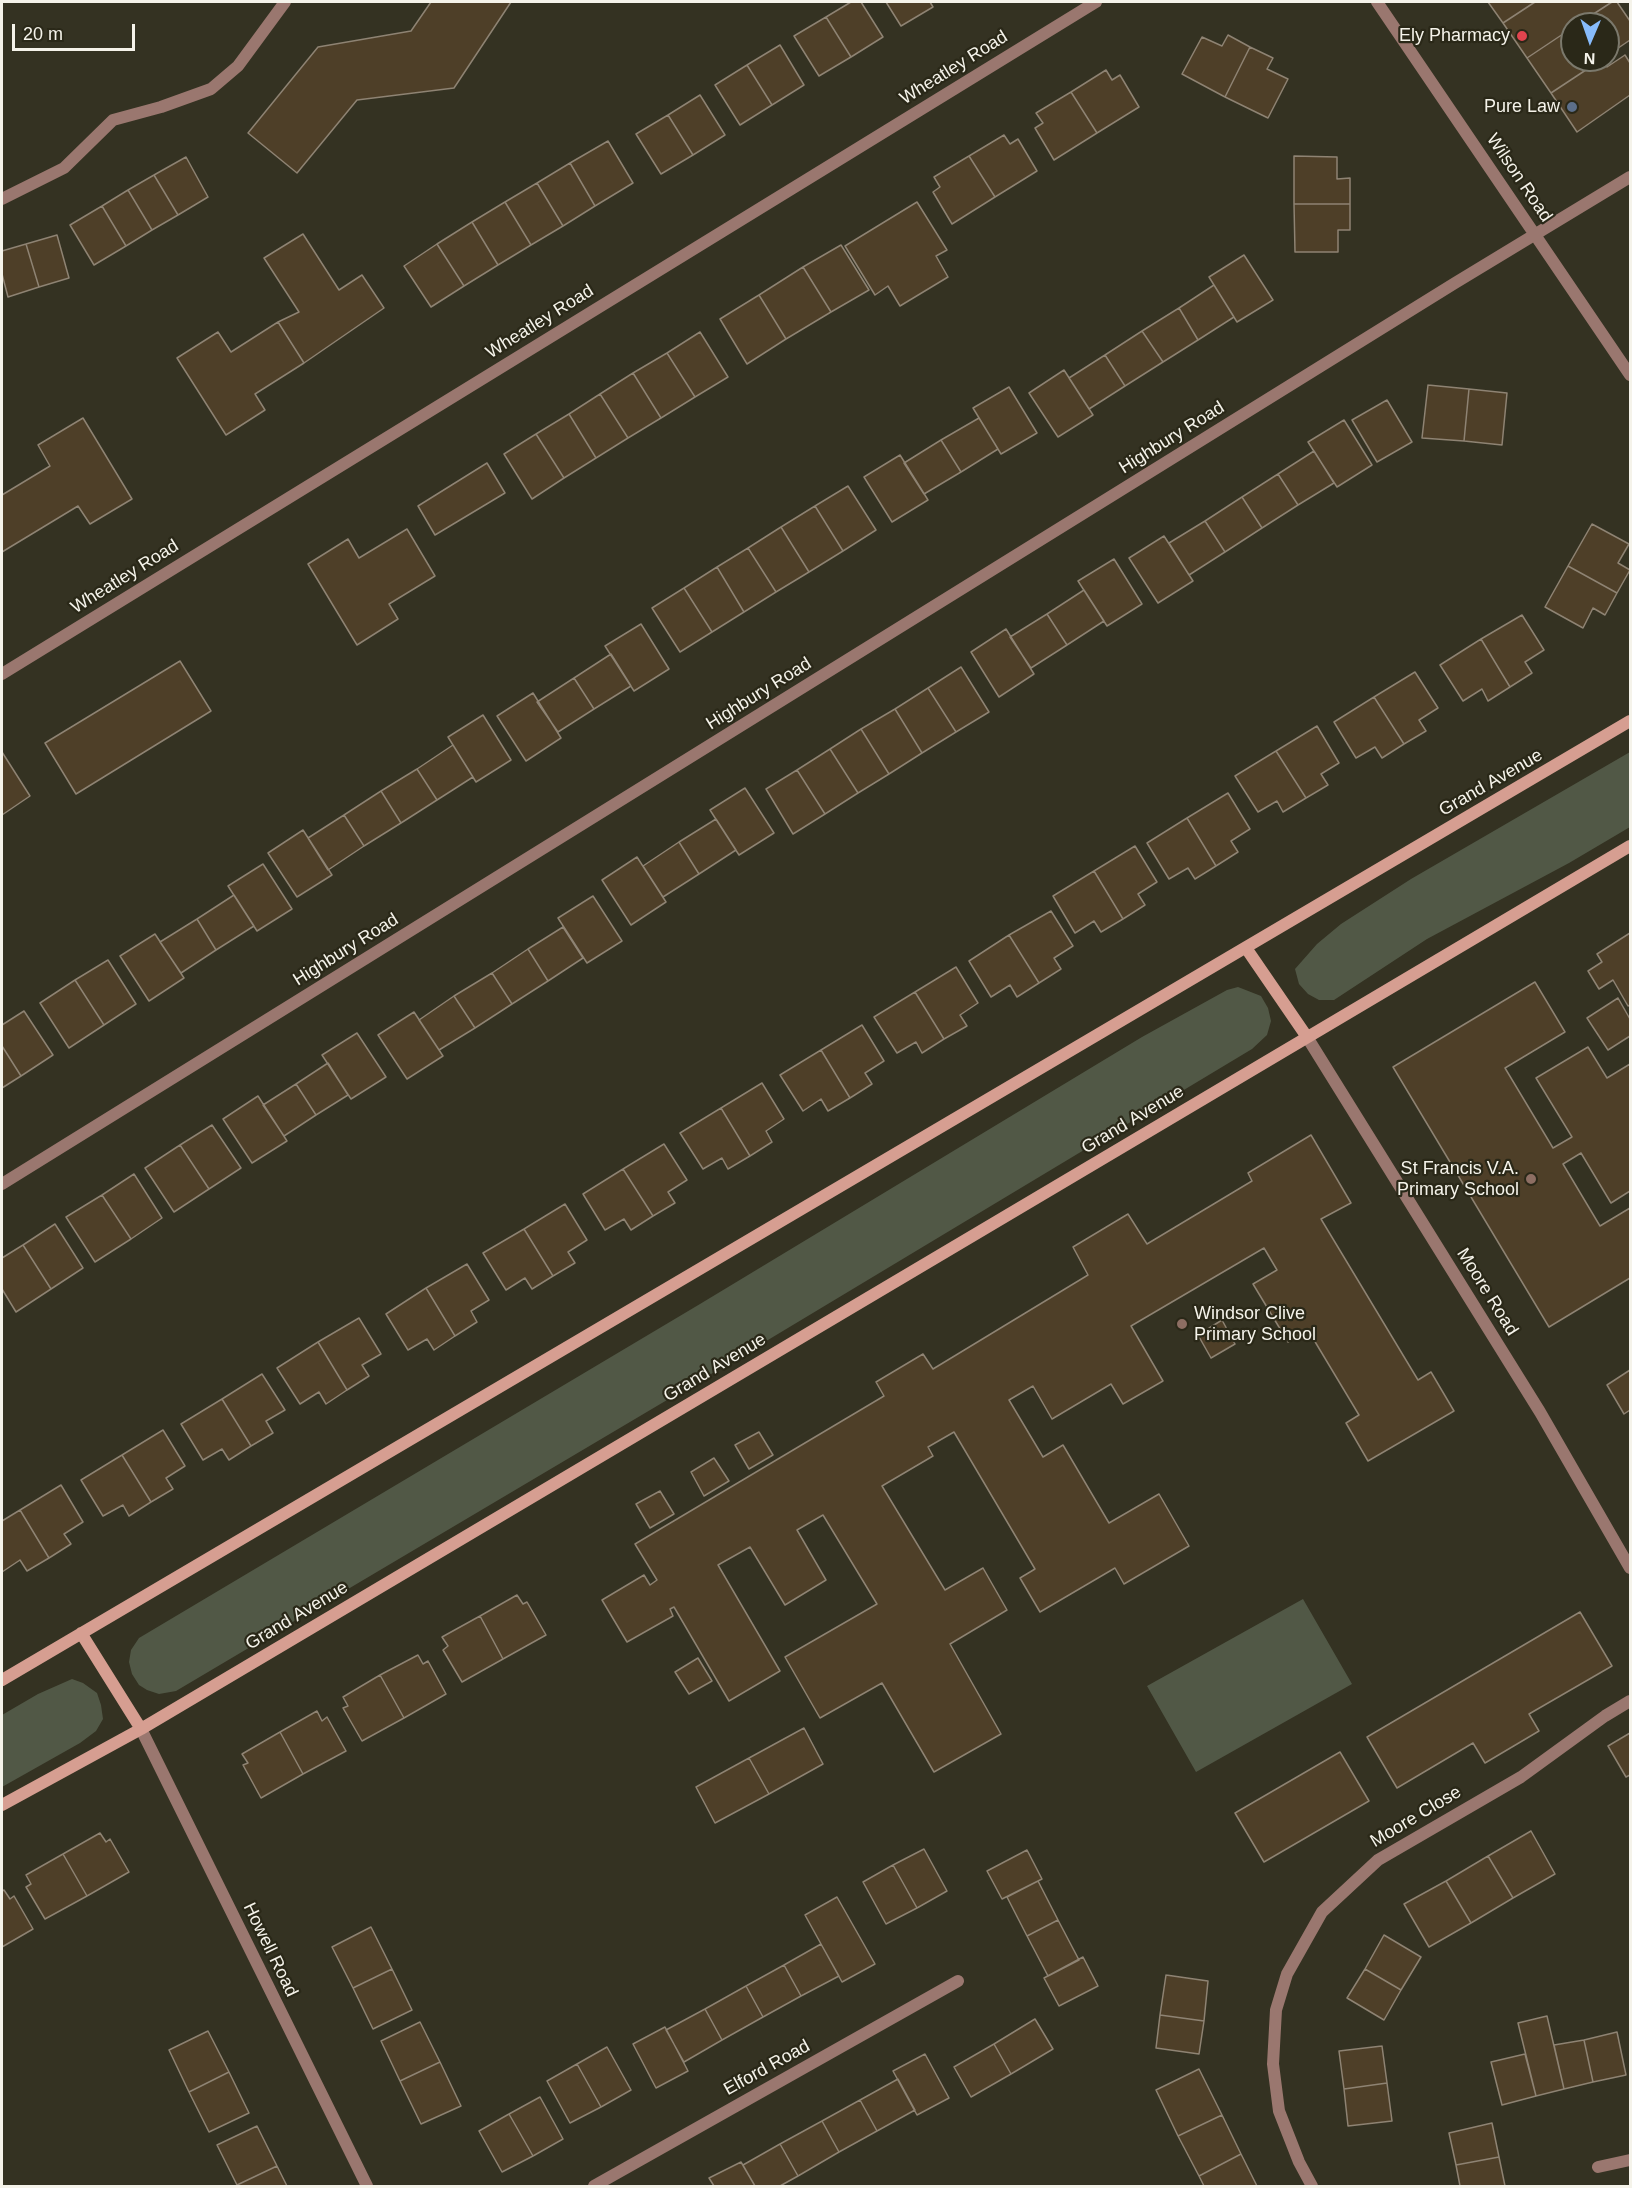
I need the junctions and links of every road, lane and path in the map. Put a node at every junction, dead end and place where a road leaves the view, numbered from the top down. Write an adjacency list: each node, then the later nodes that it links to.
1 (285, 2): 5 (street)
2 (1096, 2): 8 (street, Wheatley Road)
3 (1377, 2): 6 (street, Wilson Road)
4 (1630, 177): 6 (street, Highbury Road)
5 (2, 199)
6 (1536, 234): 7 (street, Wilson Road); 13 (street, Highbury Road)
7 (1630, 375)
8 (2, 674)
9 (1630, 722): 11 (street, Grand Avenue)
10 (1630, 846): 12 (street, Grand Avenue)
11 (1246, 948): 12 (street); 15 (street, Grand Avenue)
12 (1307, 1037): 14 (street, Moore Road); 18 (street, Grand Avenue)
13 (2, 1184)
14 (1630, 1568)
15 (81, 1633): 16 (street, Grand Avenue); 18 (street)
16 (2, 1680)
17 (1630, 1701): 25 (street, Moore Close)
18 (141, 1730): 19 (street, Grand Avenue); 23 (street, Howell Road)
19 (2, 1805)
20 (958, 1981): 24 (street, Elford Road)
21 (1630, 2160): 22 (street)
22 (1598, 2167)
23 (367, 2187)
24 (594, 2187)
25 (1312, 2187)

